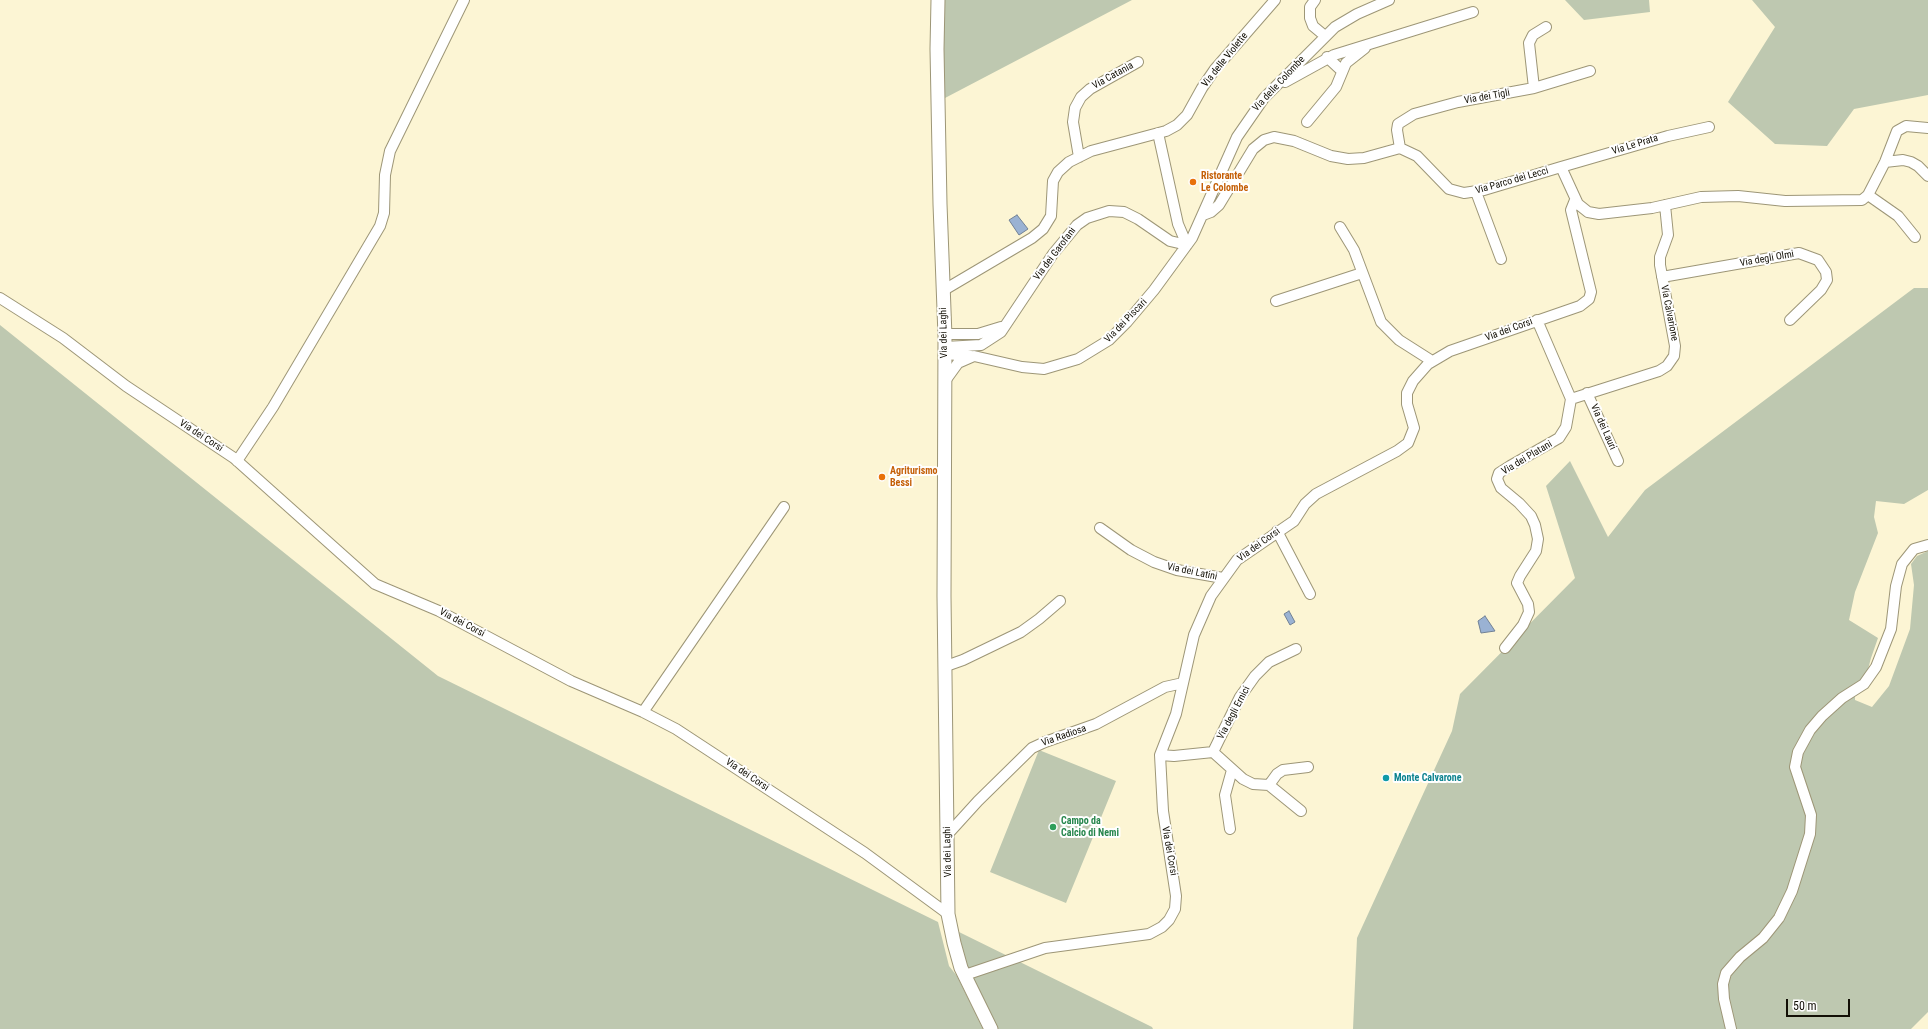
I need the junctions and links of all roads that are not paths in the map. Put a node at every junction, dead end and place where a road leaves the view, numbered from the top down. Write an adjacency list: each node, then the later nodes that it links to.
1 (464, 0): 47 (street)
2 (938, 0): 36 (main road, Via dei Laghi)
3 (1276, 0): 19 (street, Via delle Violette)
4 (1314, 0): 8 (street)
5 (1389, 0): 8 (street, Via delle Colombe)
6 (1473, 12): 9 (street)
7 (1546, 27): 14 (street)
8 (1324, 36): 15 (street, Via delle Colombe)
9 (1373, 43): 10 (street); 12 (street)
10 (1328, 57): 12 (street); 15 (street)
11 (1138, 62): 21 (street, Via Catania)
12 (1342, 71): 16 (street)
13 (1590, 71): 14 (street)
14 (1534, 88): 20 (street, Via dei Tigli)
15 (1271, 90): 29 (street, Via delle Colombe)
16 (1307, 122)
17 (1709, 127): 23 (street, Via Le Prata)
18 (1928, 128): 22 (street)
19 (1158, 133): 21 (street, Via delle Violette); 32 (street)
20 (1400, 148): 25 (street, Via Parco dei Lecci); 29 (street)
21 (1079, 157): 36 (street, Via delle Violette)
22 (1885, 162): 24 (street); 26 (street)
23 (1562, 167): 25 (street, Via Parco dei Lecci); 27 (street, Via Parco dei Lecci)
24 (1928, 176)
25 (1476, 192): 33 (street)
26 (1868, 195): 28 (street, Via Parco dei Lecci); 31 (street)
27 (1575, 200): 28 (street, Via Parco dei Lecci); 39 (street, Via dei Corsi)
28 (1665, 205): 35 (street, Via Calvarione)
29 (1203, 215): 32 (street, Via delle Colombe)
30 (1340, 227): 34 (street)
31 (1915, 237)
32 (1187, 245): 41 (street, Via dei Garofani); 42 (street, Via dei Piscari)
33 (1501, 259)
34 (1362, 273): 38 (street); 43 (street)
35 (1662, 277): 40 (street, Via degli Olmi); 45 (street, Via Calvarione)
36 (944, 290): 41 (main road, Via dei Laghi)
37 (0, 298): 47 (street, Via dei Corsi)
38 (1276, 301)
39 (1536, 320): 43 (street, Via dei Corsi); 46 (street)
40 (1790, 320)
41 (945, 345): 42 (street, Via dei Piscari); 44 (main road, Via dei Laghi)
42 (974, 356): 44 (street)
43 (1432, 362): 51 (street, Via dei Corsi)
44 (945, 382): 58 (main road, Via dei Laghi)
45 (1587, 393): 46 (street, Via Calvarione); 48 (street, Via dei Lauri)
46 (1571, 399): 56 (street, Via dei Platani)
47 (237, 461): 60 (street, Via dei Corsi)
48 (1618, 461)
49 (784, 507): 60 (street)
50 (1100, 528): 53 (street, Via dei Latini)
51 (1277, 531): 53 (street, Via dei Corsi); 54 (street)
52 (1928, 545): 72 (street)
53 (1223, 578): 59 (street, Via dei Corsi)
54 (1310, 594)
55 (1060, 601): 58 (street)
56 (1505, 648)
57 (1296, 649): 61 (street, Via degli Ernici)
58 (946, 666): 68 (main road, Via dei Laghi)
59 (1183, 683): 62 (street, Via dei Corsi); 68 (street, Via Radiosa)
60 (644, 712): 69 (street, Via dei Corsi)
61 (1213, 752): 62 (street); 64 (street)
62 (1160, 754): 70 (street, Via dei Corsi)
63 (1308, 767): 65 (street)
64 (1232, 770): 65 (street); 67 (street)
65 (1269, 785): 66 (street)
66 (1301, 812)
67 (1230, 829)
68 (948, 834): 69 (main road, Via dei Laghi)
69 (948, 914): 70 (main road, Via dei Laghi)
70 (965, 975): 71 (main road, Via dei Laghi)
71 (991, 1029)
72 (1731, 1029)

